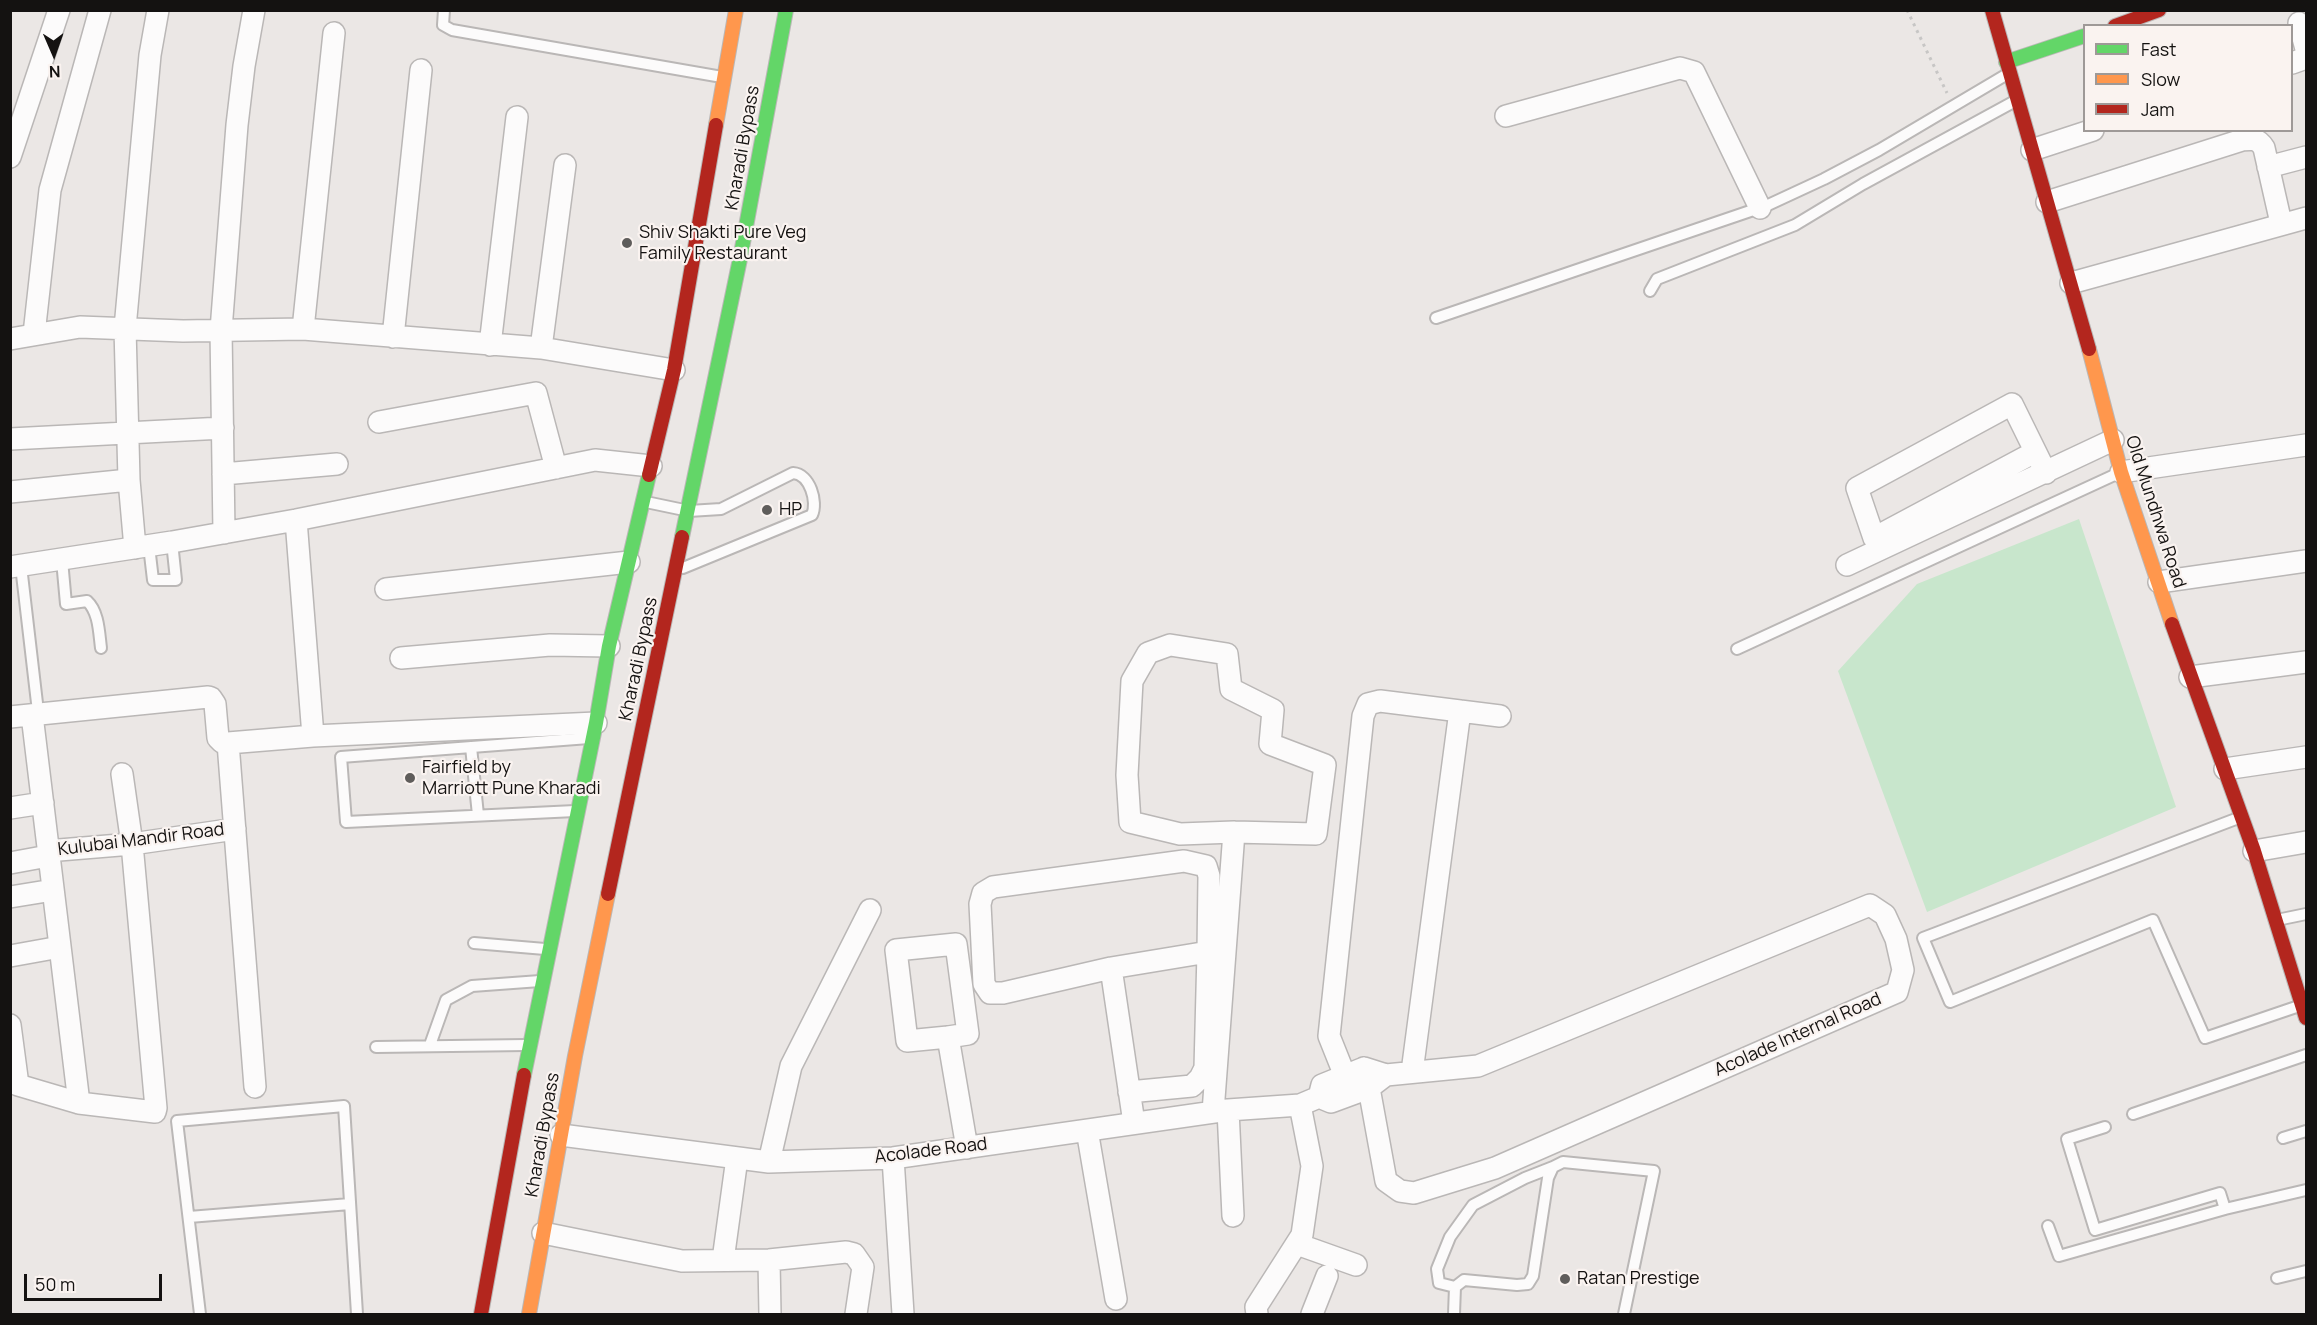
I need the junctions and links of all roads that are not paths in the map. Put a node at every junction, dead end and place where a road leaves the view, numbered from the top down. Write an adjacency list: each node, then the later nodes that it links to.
1 (58, 10): 23 (street)
2 (100, 10): 37 (street)
3 (158, 10): 34 (street)
4 (254, 10): 36 (street)
5 (444, 10): 17 (lane)
6 (736, 10): 17 (main road, Kharadi Bypass)
7 (786, 10): 59 (main road, Kharadi Bypass)
8 (1992, 10): 15 (main road, Old Mundhwa Road)
9 (2159, 10): 11 (main road)
10 (2299, 23): 14 (street)
11 (2120, 24)
12 (334, 33): 35 (street)
13 (2083, 37): 15 (main road)
14 (2307, 50)
15 (2008, 68): 18 (main road, Old Mundhwa Road); 28 (lane)
16 (421, 70): 38 (street)
17 (725, 77): 42 (main road, Kharadi Bypass)
18 (2017, 100): 22 (main road, Old Mundhwa Road); 32 (lane)
19 (1506, 116): 28 (street)
20 (518, 117): 40 (street)
21 (2087, 132): 22 (street)
22 (2032, 150): 27 (main road, Old Mundhwa Road)
23 (10, 157)
24 (2307, 157): 26 (street)
25 (565, 165): 41 (street)
26 (2268, 167): 27 (street); 30 (street)
27 (2048, 202): 31 (main road, Old Mundhwa Road)
28 (1760, 208): 33 (lane)
29 (2307, 218): 30 (street)
30 (2281, 224): 31 (street)
31 (2071, 283): 47 (main road, Old Mundhwa Road)
32 (1650, 291)
33 (1436, 318)
34 (125, 328): 36 (street); 37 (street); 45 (street)
35 (303, 329): 36 (street); 38 (street)
36 (221, 330): 44 (street)
37 (34, 334): 39 (street)
38 (393, 337): 40 (street)
39 (10, 339)
40 (490, 345): 41 (street)
41 (541, 348): 42 (street)
42 (674, 370): 51 (main road, Kharadi Bypass)
43 (379, 422): 52 (street)
44 (223, 428): 45 (street); 55 (street)
45 (127, 433): 46 (street); 56 (street)
46 (10, 439)
47 (2113, 440): 53 (main road, Old Mundhwa Road); 54 (street)
48 (2307, 445): 53 (street)
49 (2035, 452): 49 (street); 54 (street)
50 (337, 464): 55 (street)
51 (651, 466): 52 (street); 58 (main road, Kharadi Bypass)
52 (556, 468): 60 (street)
53 (2121, 472): 70 (main road, Old Mundhwa Road); 74 (lane)
54 (2046, 473): 67 (street)
55 (224, 474): 61 (street)
56 (129, 480): 57 (street); 63 (street)
57 (10, 492)
58 (642, 501): 59 (lane); 66 (main road, Kharadi Bypass)
59 (689, 511): 69 (main road, Kharadi Bypass); 69 (lane)
60 (296, 520): 61 (street); 83 (street)
61 (224, 533): 62 (street)
62 (172, 542): 63 (street); 63 (lane)
63 (142, 547): 64 (street)
64 (62, 560): 68 (street); 73 (lane)
65 (2307, 561): 70 (street)
66 (629, 562): 71 (street); 72 (main road, Kharadi Bypass)
67 (1847, 565)
68 (16, 566): 78 (lane)
69 (675, 572): 132 (main road, Kharadi Bypass)
70 (2158, 582): 77 (main road, Old Mundhwa Road)
71 (386, 589)
72 (609, 646): 75 (street); 82 (main road, Kharadi Bypass)
73 (101, 648)
74 (1737, 649)
75 (401, 658)
76 (2307, 662): 77 (street)
77 (2190, 677): 87 (main road, Old Mundhwa Road)
78 (35, 709): 81 (street); 84 (street); 89 (street, Kulubai Mandir Road)
79 (1460, 711): 80 (street); 120 (street); 121 (street)
80 (1500, 716)
81 (10, 717)
82 (594, 730): 83 (street); 85 (lane); 91 (main road, Kharadi Bypass)
83 (314, 736): 84 (street)
84 (228, 742): 94 (street)
85 (471, 747): 92 (lane); 92 (lane)
86 (2307, 757): 87 (street)
87 (2225, 769): 93 (main road, Old Mundhwa Road)
88 (122, 774): 97 (street)
89 (44, 804): 90 (street); 99 (street, Kulubai Mandir Road)
90 (10, 807)
91 (578, 811): 92 (lane); 108 (main road, Kharadi Bypass)
92 (478, 815)
93 (2242, 817): 98 (main road, Old Mundhwa Road); 113 (lane)
94 (235, 829): 97 (street, Kulubai Mandir Road); 122 (street)
95 (1234, 832): 95 (street); 126 (street)
96 (2307, 842): 98 (street)
97 (132, 844): 99 (street, Kulubai Mandir Road); 125 (street)
98 (2254, 851): 105 (main road, Old Mundhwa Road)
99 (48, 854): 100 (street, Kulubai Mandir Road); 101 (street, Kulubai Mandir Road)
100 (10, 863)
101 (53, 890): 102 (street); 107 (street, Kulubai Mandir Road)
102 (10, 897)
103 (870, 910): 137 (street)
104 (2307, 914): 105 (lane)
105 (2276, 921): 113 (main road, Old Mundhwa Road)
106 (474, 943): 108 (lane)
107 (60, 947): 110 (street); 125 (street, Kulubai Mandir Road)
108 (549, 949): 112 (main road, Kharadi Bypass)
109 (1208, 952): 111 (street); 111 (street); 123 (street)
110 (10, 956)
111 (1111, 968): 123 (street)
112 (543, 981): 116 (main road, Kharadi Bypass); 117 (lane)
113 (2304, 1011)
114 (10, 1025): 125 (street)
115 (948, 1037): 115 (street); 134 (street)
116 (530, 1044): 117 (lane); 157 (main road, Kharadi Bypass)
117 (430, 1045): 118 (lane)
118 (376, 1047)
119 (2307, 1054): 127 (lane)
120 (1412, 1072): 121 (street, Acolade Internal Road); 121 (street, Acolade Internal Road)
121 (1359, 1078): 124 (street, Acolade Internal Road)
122 (255, 1087)
123 (1129, 1092): 128 (street)
124 (1310, 1101): 126 (street, Acolade Road); 146 (street)
125 (79, 1103)
126 (1220, 1111): 128 (street, Acolade Road); 142 (street)
127 (2133, 1114)
128 (1134, 1124): 130 (street, Acolade Road)
129 (2105, 1127): 141 (lane)
130 (1087, 1130): 134 (street, Acolade Road); 154 (street)
131 (2307, 1131): 133 (lane)
132 (561, 1135): 135 (street, Acolade Road); 145 (main road, Kharadi Bypass)
133 (2283, 1138)
134 (966, 1148): 136 (street, Acolade Road)
135 (737, 1158): 137 (street, Acolade Road); 147 (street)
136 (893, 1158): 137 (street, Acolade Road); 161 (street)
137 (769, 1162)
138 (1553, 1167): 153 (lane); 153 (lane); 165 (lane)
139 (2307, 1191): 141 (lane)
140 (350, 1204): 143 (lane); 143 (lane); 156 (lane)
141 (2225, 1209): 144 (lane)
142 (1233, 1216)
143 (189, 1217): 155 (lane)
144 (2048, 1226)
145 (543, 1233): 147 (street); 158 (main road, Kharadi Bypass)
146 (1297, 1244): 149 (street); 162 (street)
147 (723, 1260): 148 (street)
148 (769, 1260): 159 (street); 160 (street)
149 (1356, 1265)
150 (2307, 1271): 152 (lane)
151 (1327, 1276): 163 (street)
152 (2277, 1278)
153 (1455, 1287): 164 (lane)
154 (1116, 1299)
155 (200, 1314)
156 (357, 1314)
157 (481, 1314)
158 (529, 1314)
159 (770, 1314)
160 (856, 1314)
161 (903, 1314)
162 (1257, 1314)
163 (1312, 1314)
164 (1454, 1314)
165 (1624, 1314)

